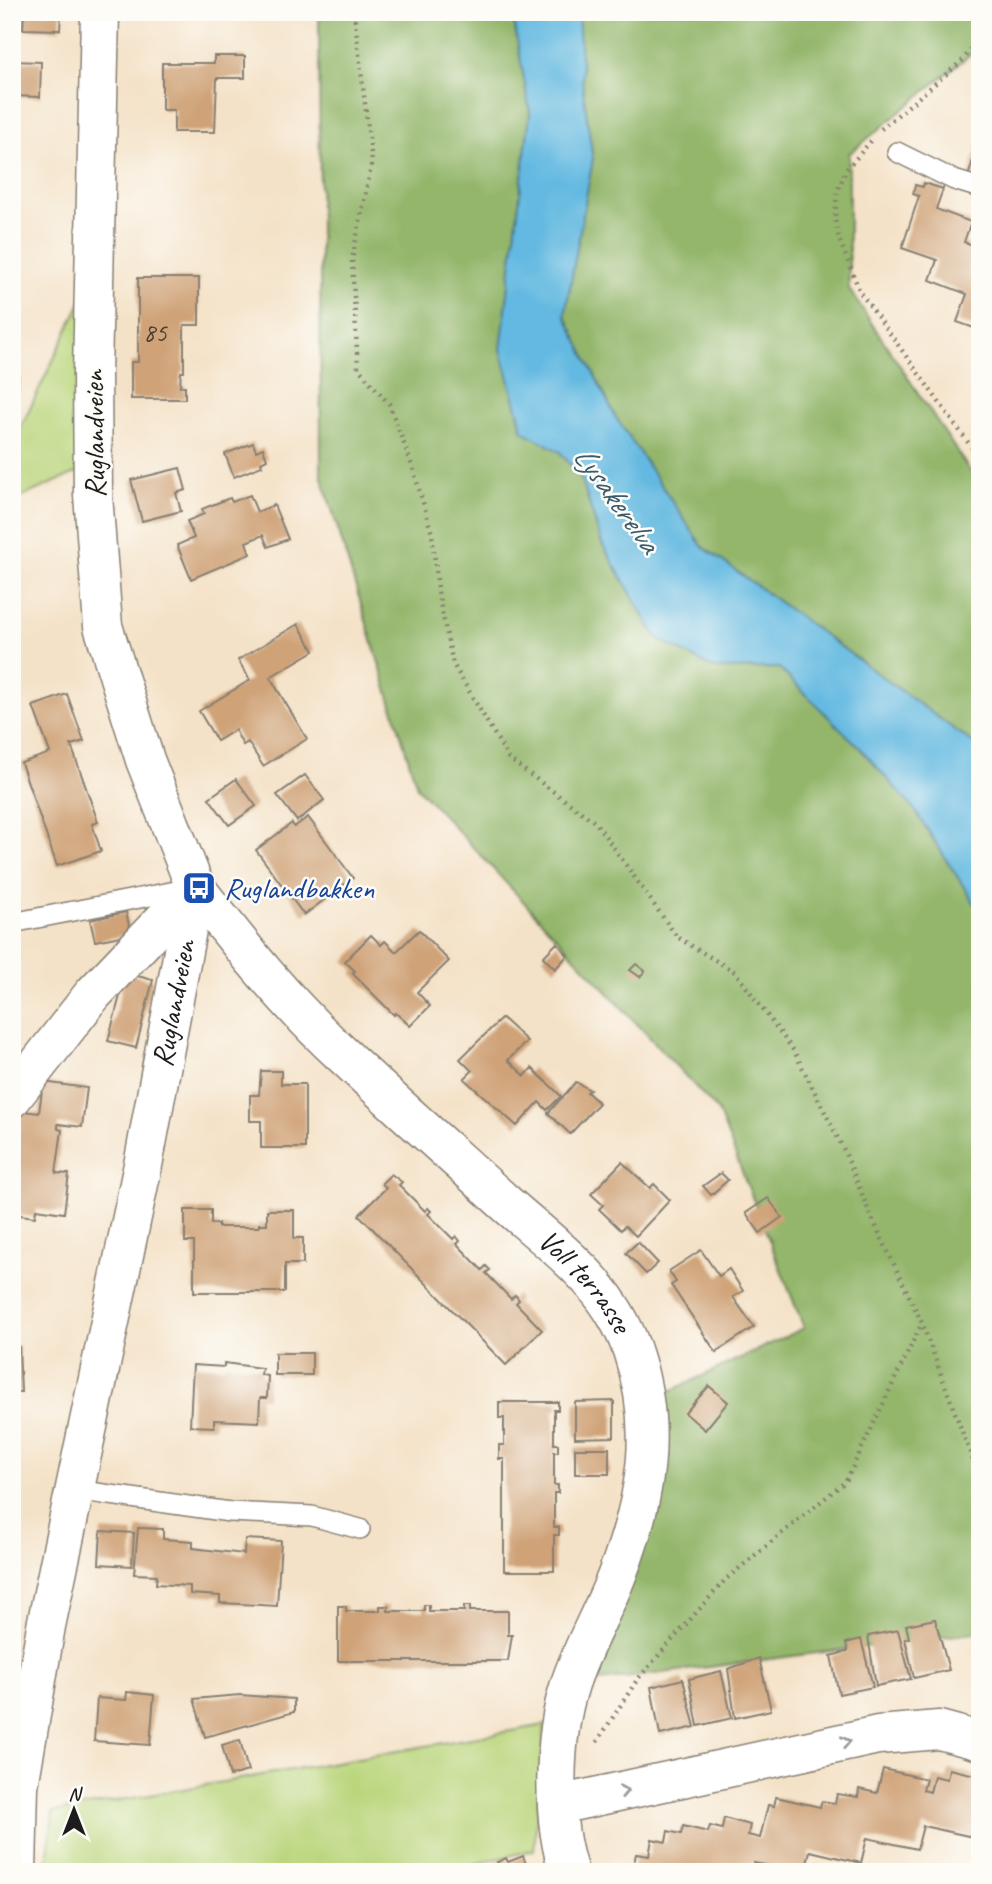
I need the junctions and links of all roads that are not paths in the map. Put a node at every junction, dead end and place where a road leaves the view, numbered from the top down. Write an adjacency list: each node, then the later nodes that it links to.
1 (100, 12): 4 (street, Ruglandveien)
2 (897, 152): 3 (lane)
3 (980, 188)
4 (195, 887): 5 (lane); 6 (street); 7 (street, Ruglandveien); 11 (street, Voll terrasse)
5 (12, 923)
6 (12, 1098)
7 (75, 1490): 8 (lane); 10 (street, Ruglandveien)
8 (360, 1529)
9 (980, 1741): 11 (street, one-way to 9)
10 (16, 1788): 12 (street, Ruglandveien)
11 (558, 1805): 13 (street, Voll terrasse)
12 (17, 1872)
13 (569, 1872)

